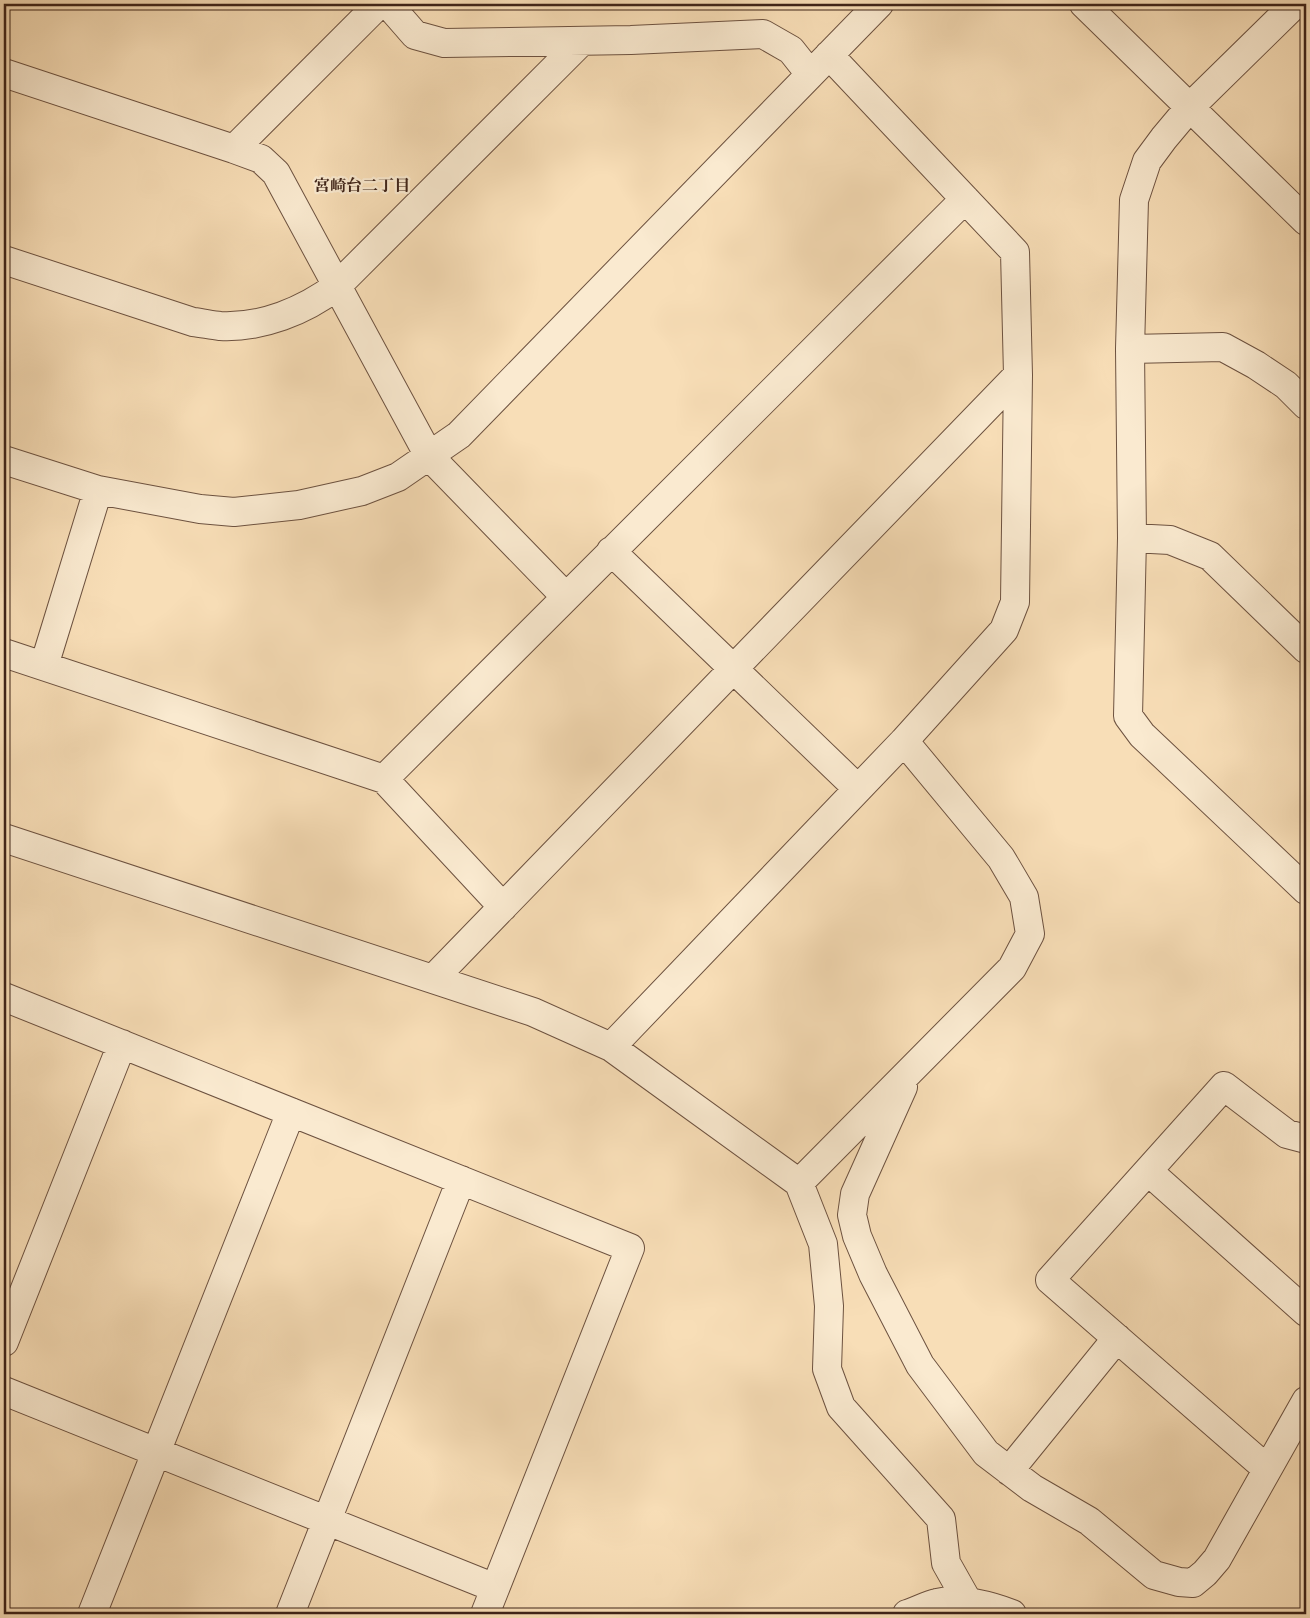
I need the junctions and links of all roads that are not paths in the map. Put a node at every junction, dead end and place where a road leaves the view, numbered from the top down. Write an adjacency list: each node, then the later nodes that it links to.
1 (379, 4): 11 (street)
2 (388, 4): 6 (street)
3 (879, 4): 7 (street)
4 (1084, 4): 10 (street)
5 (1295, 4): 10 (street)
6 (582, 41): 9 (street); 15 (street)
7 (829, 55): 9 (street); 12 (street)
8 (4, 73): 11 (street)
9 (810, 74): 19 (street)
10 (1190, 107): 13 (street); 16 (street)
11 (234, 149): 15 (street)
12 (965, 199): 17 (street); 23 (street)
13 (1306, 221)
14 (4, 260): 15 (street)
15 (337, 286): 19 (street)
16 (1130, 349): 18 (street); 22 (street)
17 (1018, 375): 28 (street); 29 (street)
18 (1306, 405)
19 (429, 456): 21 (street); 24 (street)
20 (4, 460): 21 (street)
21 (98, 490): 27 (street)
22 (1132, 538): 25 (street); 33 (street)
23 (612, 551): 24 (street); 28 (street)
24 (566, 597): 30 (street)
25 (1306, 649)
26 (4, 653): 27 (street)
27 (44, 666): 30 (street)
28 (733, 669): 31 (street); 34 (street)
29 (904, 741): 31 (street); 39 (street)
30 (384, 779): 34 (street)
31 (858, 789): 38 (street)
32 (4, 838): 35 (street)
33 (1306, 890)
34 (503, 907): 35 (street)
35 (434, 979): 38 (street)
36 (4, 997): 37 (street)
37 (122, 1044): 40 (street); 47 (street)
38 (610, 1046): 44 (street)
39 (910, 1072): 44 (street); 52 (street)
40 (291, 1112): 43 (street); 50 (street)
41 (1306, 1139): 42 (street)
42 (1148, 1171): 45 (street); 46 (street)
43 (461, 1180): 53 (street); 54 (street)
44 (799, 1183): 55 (street)
45 (1306, 1312)
46 (1117, 1338): 51 (street); 52 (street)
47 (4, 1342)
48 (4, 1391): 50 (street)
49 (1306, 1401): 51 (street)
50 (156, 1452): 53 (street); 56 (street)
51 (1267, 1469): 52 (street)
52 (1009, 1471)
53 (327, 1521): 54 (street); 57 (street)
54 (495, 1588): 58 (street)
55 (968, 1602): 59 (street); 60 (street)
56 (92, 1614)
57 (290, 1614)
58 (485, 1614)
59 (907, 1614)
60 (1012, 1614)

